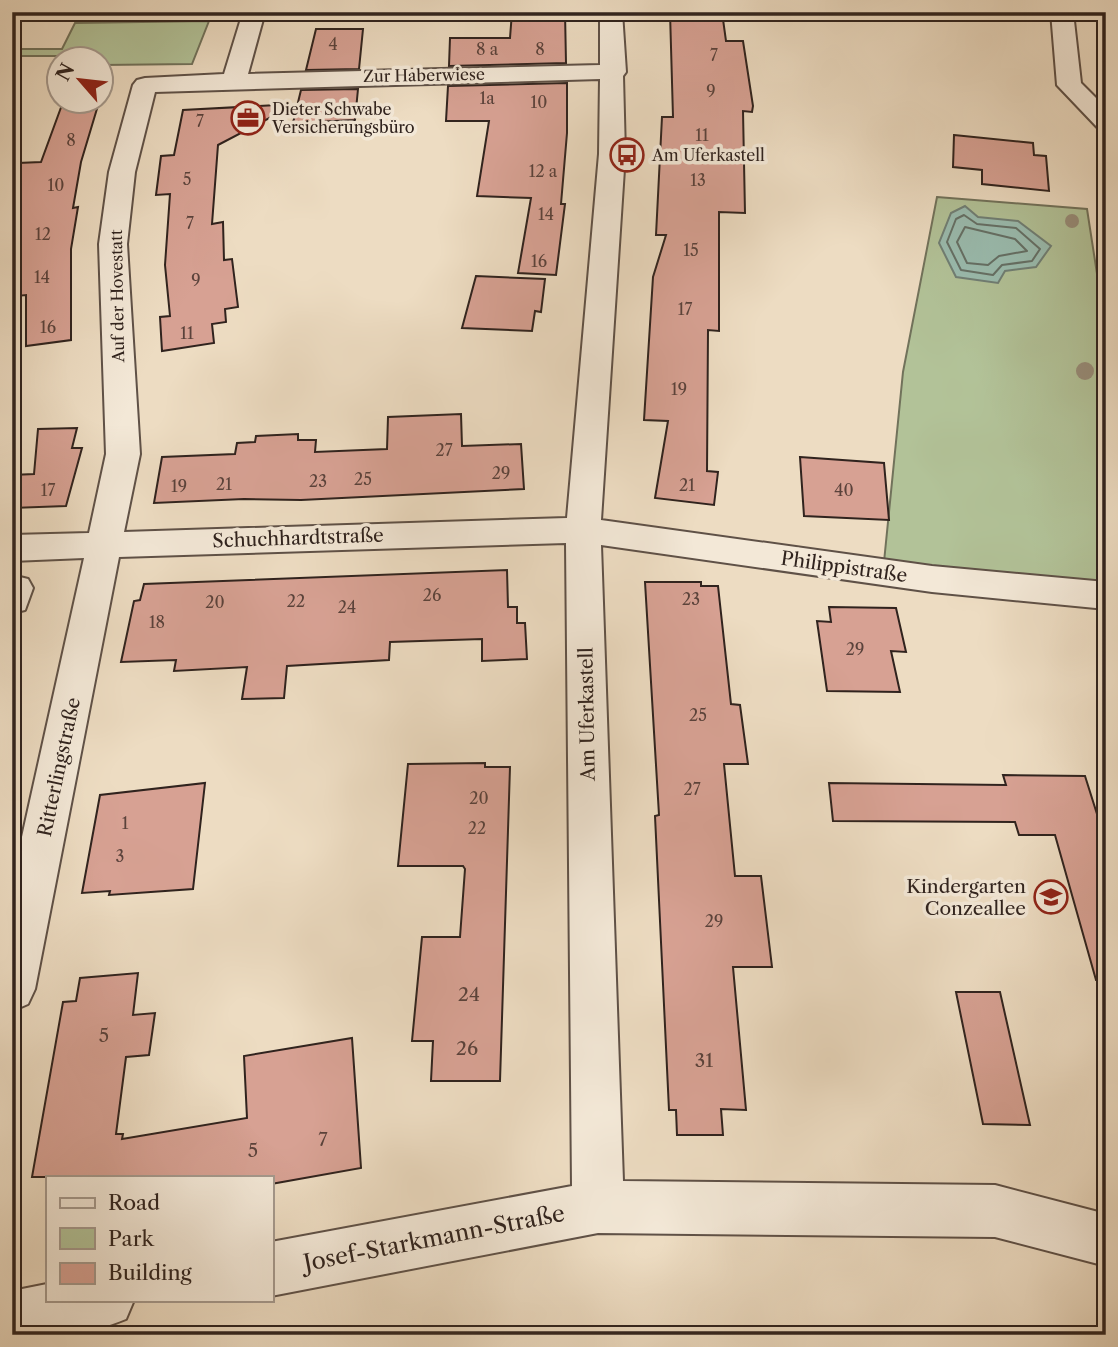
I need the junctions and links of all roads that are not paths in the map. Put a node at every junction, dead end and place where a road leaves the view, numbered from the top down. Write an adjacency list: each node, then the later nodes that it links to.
1 (254, 12): 5 (street)
2 (611, 12): 4 (street, Am Uferkastell)
3 (1062, 12): 6 (street)
4 (614, 72): 5 (street, Zur Haberwiese); 7 (street, Am Uferkastell)
5 (234, 81): 8 (street, Auf der Hovestatt)
6 (1106, 122)
7 (583, 530): 8 (street, Schuchhardtstraße); 11 (street, Philippistraße); 14 (street, Am Uferkastell)
8 (105, 544): 9 (street, Schuchhardtstraße); 13 (street, Ritterlingstraße)
9 (12, 548)
10 (12, 588): 12 (street)
11 (1106, 596)
12 (12, 600)
13 (12, 989)
14 (598, 1207): 15 (street, Josef-Starkmann-Straße); 16 (street, Josef-Starkmann-Straße)
15 (1106, 1240)
16 (273, 1269)
17 (96, 1302): 18 (street)
18 (12, 1318)

